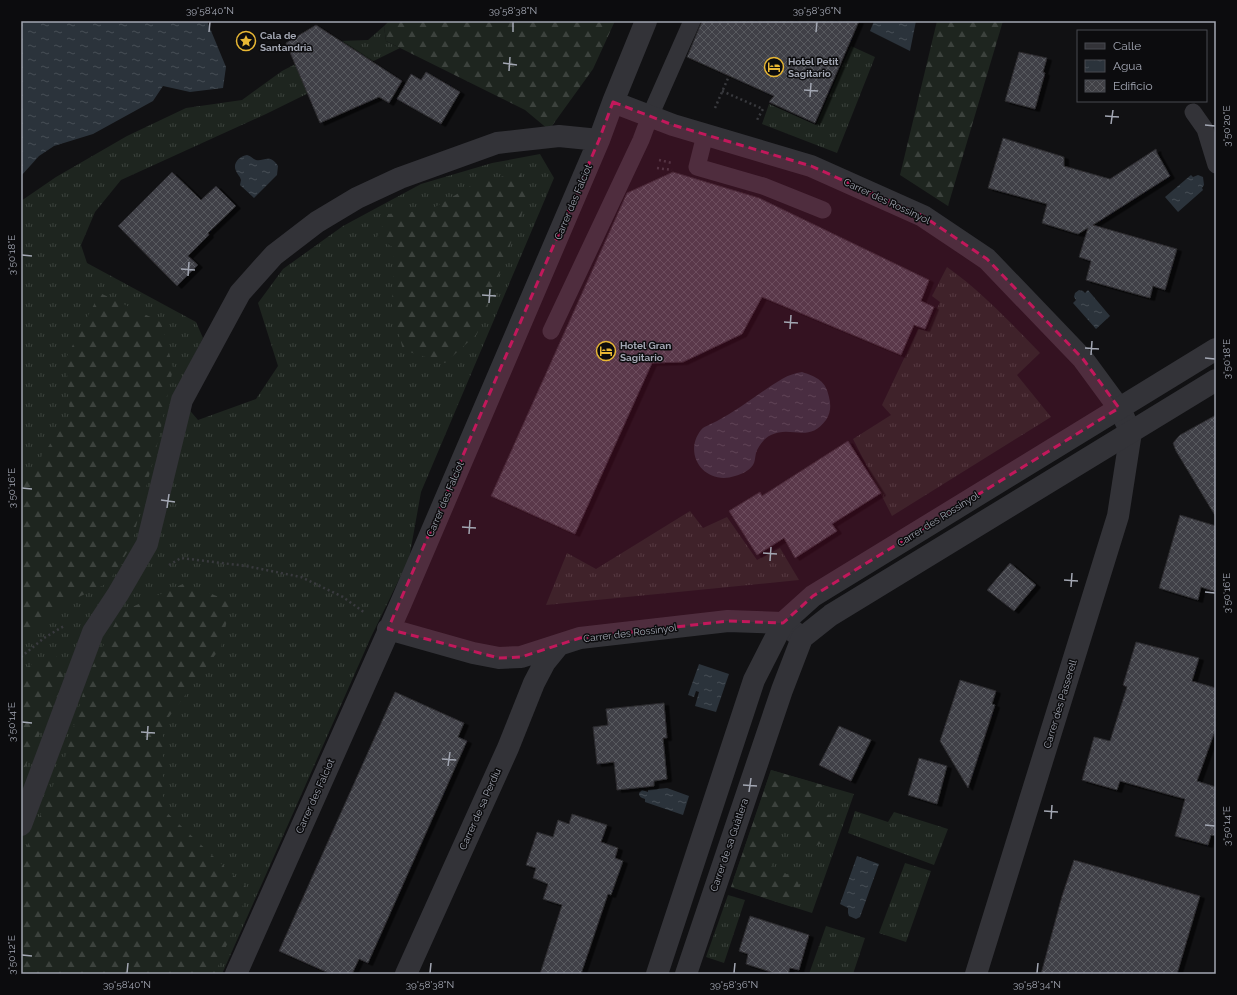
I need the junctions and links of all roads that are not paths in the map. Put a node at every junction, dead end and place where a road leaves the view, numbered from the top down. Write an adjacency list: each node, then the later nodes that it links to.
1 (646, 21): 3 (street, Carrer des Falciot)
2 (692, 21): 5 (lane)
3 (613, 102): 5 (street, Carrer des Rossinyol); 7 (street, Carrer des Falciot)
4 (1193, 112): 8 (lane)
5 (650, 116): 6 (street, Carrer des Rossinyol); 10 (lane)
6 (705, 134): 9 (lane); 13 (street, Carrer des Rossinyol)
7 (599, 140): 16 (street, Carrer des Falciot); 19 (street)
8 (1216, 165)
9 (823, 210)
10 (552, 331)
11 (1216, 348): 13 (street, Carrer des Rossinyol)
12 (1216, 380): 14 (street)
13 (1119, 408): 14 (street, Carrer des Rossinyol); 15 (street, Carrer des Rossinyol)
14 (1132, 432): 17 (street); 24 (street, Carrer des Passerell)
15 (783, 623): 17 (street); 18 (street, Carrer des Rossinyol); 22 (street)
16 (388, 629): 18 (street, Carrer des Rossinyol); 20 (street, Carrer des Falciot)
17 (802, 638): 23 (street, Carrer de sa Guàtlera)
18 (558, 646): 21 (street, Carrer de sa Perdiu)
19 (21, 825)
20 (236, 974)
21 (406, 974)
22 (657, 974)
23 (686, 974)
24 (976, 974)

